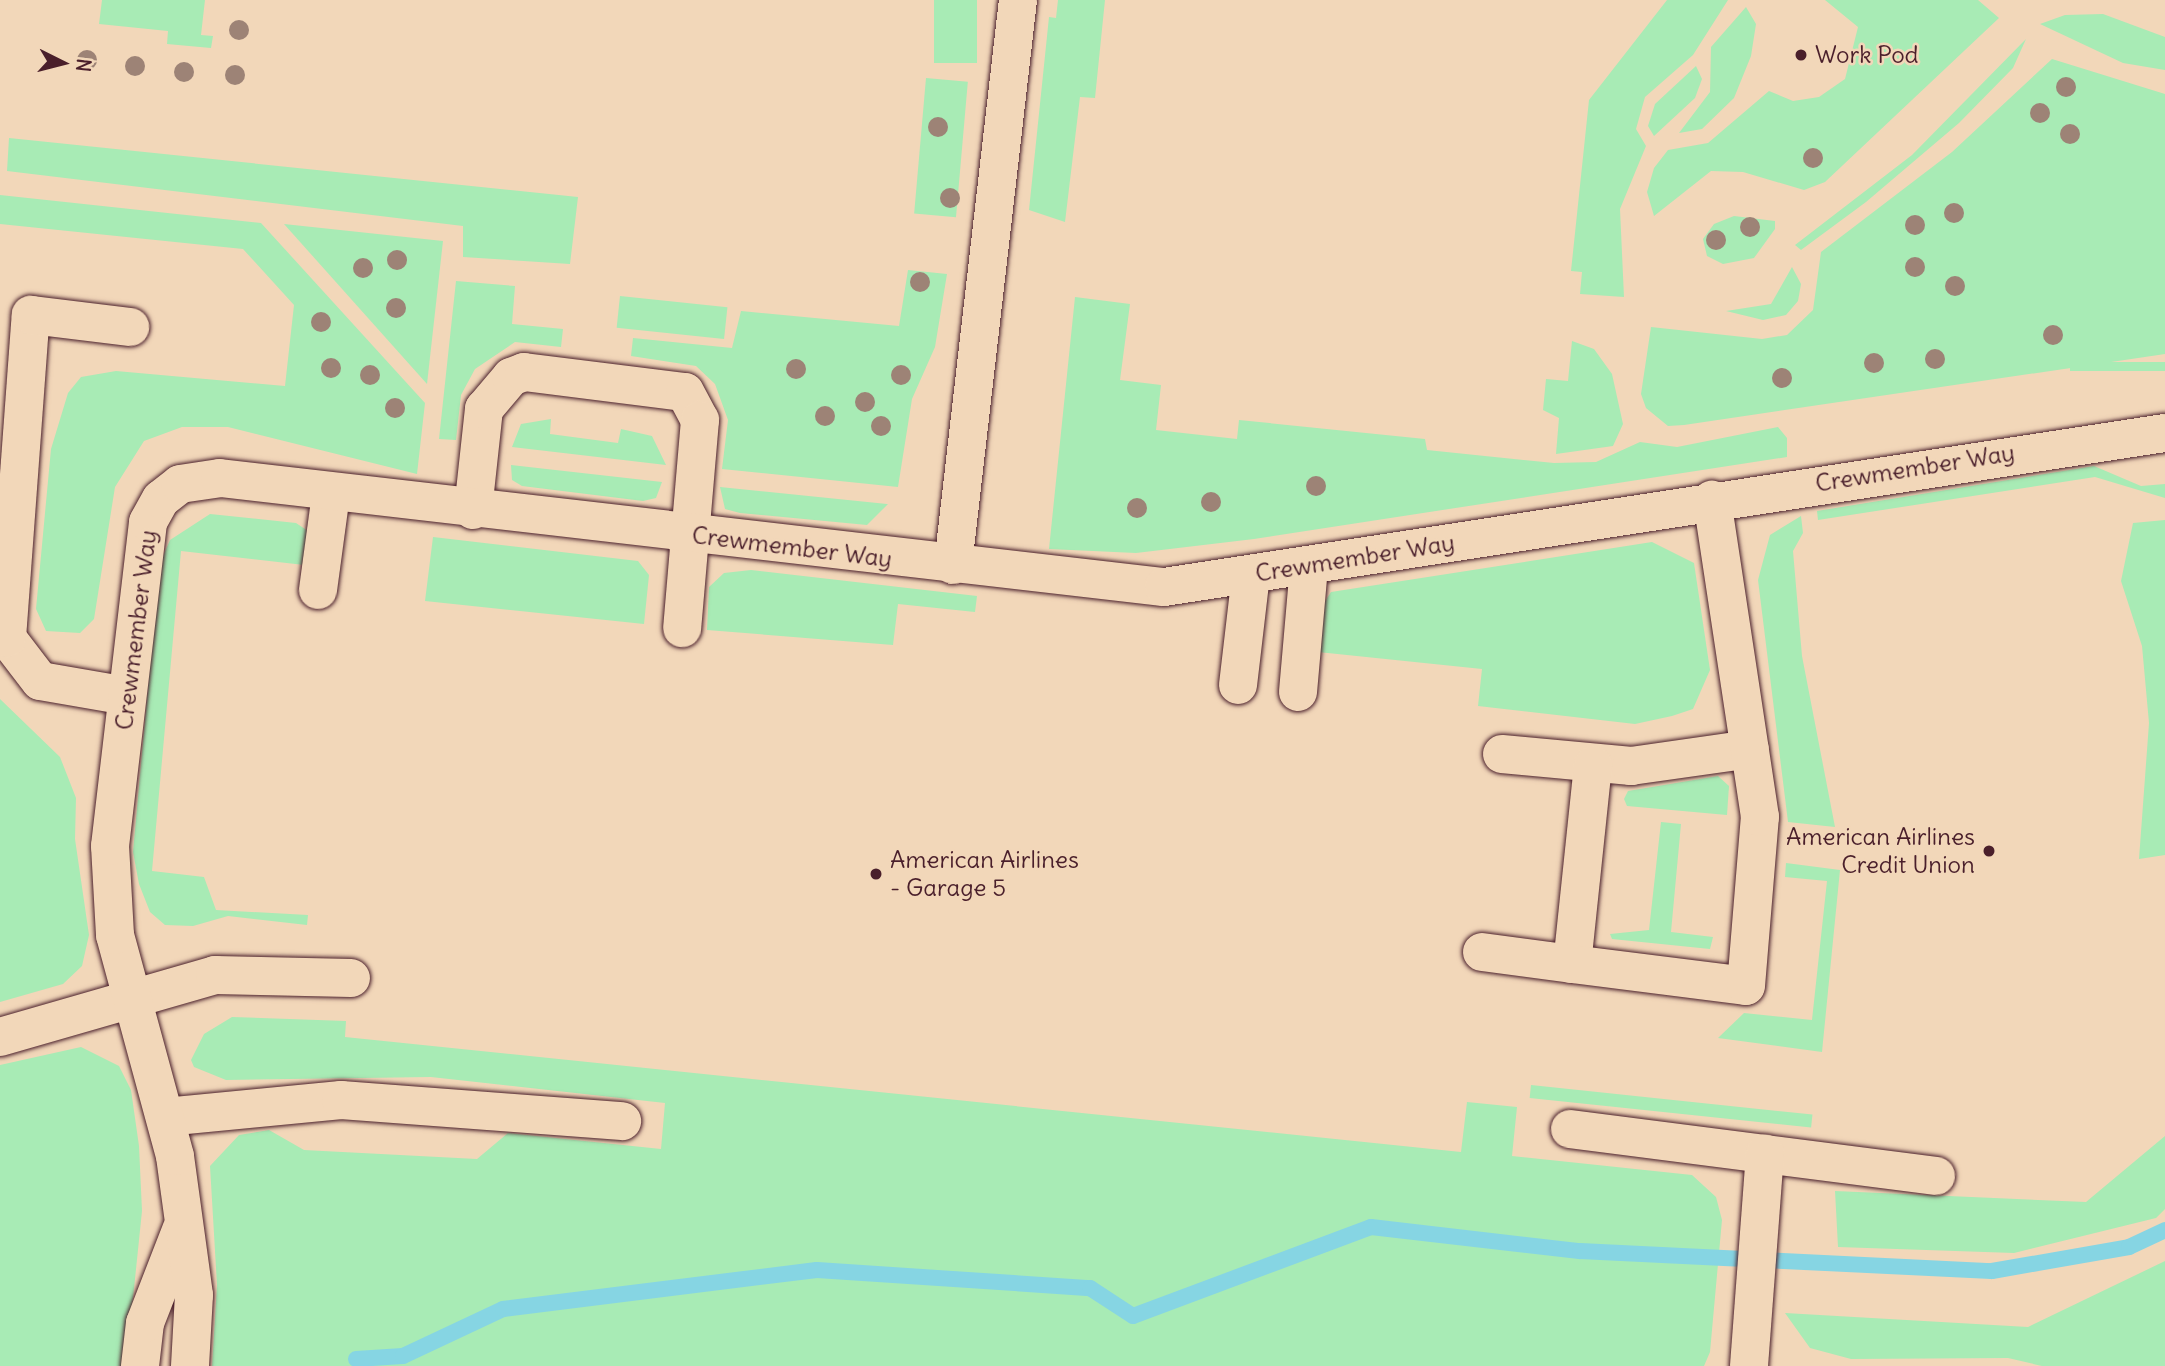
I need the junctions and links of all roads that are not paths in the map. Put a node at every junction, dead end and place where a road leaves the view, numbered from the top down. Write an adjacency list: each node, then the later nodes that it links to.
1 (1018, 0): 8 (street)
2 (130, 327): 15 (street)
3 (2165, 433): 5 (street, Crewmember Way)
4 (331, 494): 6 (street, Crewmember Way); 11 (street); 15 (street, Crewmember Way)
5 (1712, 500): 9 (street, Crewmember Way); 16 (street)
6 (473, 510): 7 (street, Crewmember Way); 7 (street)
7 (680, 534): 8 (street, Crewmember Way); 12 (street)
8 (953, 565): 10 (street, Crewmember Way)
9 (1309, 567): 10 (street, Crewmember Way); 14 (street)
10 (1251, 575): 13 (street)
11 (318, 590)
12 (670, 626)
13 (1238, 685)
14 (1298, 692)
15 (127, 696): 22 (street, Crewmember Way)
16 (1750, 749): 18 (street); 20 (street)
17 (1502, 754): 18 (street)
18 (1593, 765): 20 (street)
19 (1482, 952): 20 (street)
20 (1572, 964)
21 (351, 978): 22 (street)
22 (133, 1001): 23 (street); 24 (street, Crewmember Way)
23 (0, 1037)
24 (165, 1117): 25 (street); 29 (street, Crewmember Way)
25 (622, 1121)
26 (1570, 1129): 27 (street)
27 (1765, 1154): 28 (street); 32 (street)
28 (1936, 1176)
29 (181, 1230): 30 (street, Crewmember Way); 31 (street, Crewmember Way)
30 (140, 1366)
31 (190, 1366)
32 (1749, 1366)

